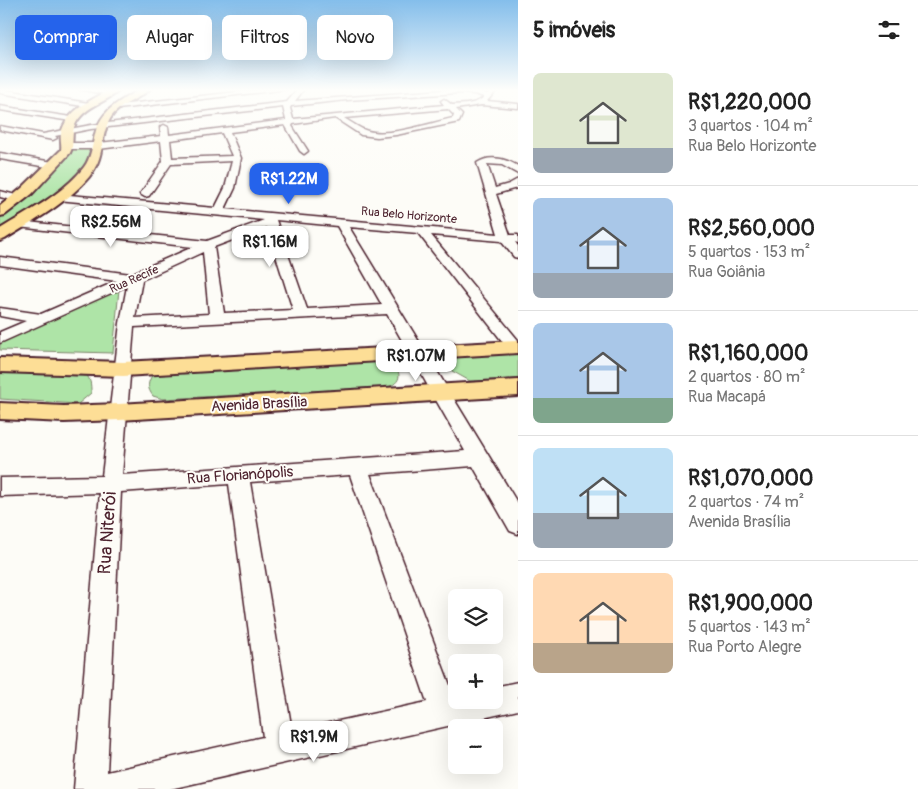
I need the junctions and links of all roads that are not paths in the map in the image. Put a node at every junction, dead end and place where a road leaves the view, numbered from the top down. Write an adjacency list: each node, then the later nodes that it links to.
1 (70, 126): 11 (main road)
2 (102, 126): 11 (street); 12 (main road)
3 (166, 126): 10 (street)
4 (255, 126): 9 (street)
5 (288, 126): 13 (street)
6 (352, 126): 7 (street)
7 (428, 126)
8 (0, 128): 11 (street)
9 (224, 130): 10 (street); 15 (street)
10 (167, 138): 12 (street); 16 (street)
11 (67, 140): 12 (street); 17 (main road)
12 (99, 146): 23 (main road)
13 (304, 151)
14 (0, 156): 17 (street)
15 (236, 158): 16 (street); 26 (street)
16 (168, 161): 22 (street)
17 (53, 165): 24 (main road)
18 (518, 171): 20 (street)
19 (518, 182): 20 (street)
20 (491, 192): 32 (street)
21 (0, 194): 24 (street)
22 (145, 194)
23 (58, 197): 26 (street, Rua Belo Horizonte); 29 (main road)
24 (20, 199): 25 (main road)
25 (0, 212)
26 (218, 212): 27 (street, Rua Belo Horizonte)
27 (269, 219): 28 (street, Rua Belo Horizonte); 34 (street, Rua Recife); 40 (street)
28 (341, 223): 30 (street, Rua Belo Horizonte); 38 (street)
29 (18, 224): 31 (main road); 34 (street)
30 (422, 231): 32 (street, Rua Belo Horizonte); 45 (street)
31 (0, 236)
32 (505, 238): 33 (street, Rua Belo Horizonte); 35 (street)
33 (518, 239)
34 (208, 246): 37 (street, Rua Recife); 41 (street)
35 (518, 254)
36 (0, 261): 37 (street)
37 (135, 279): 42 (street, Rua Recife); 43 (street, Rua Niterói)
38 (391, 309): 40 (street); 46 (street)
39 (0, 312): 42 (street)
40 (301, 313): 41 (street)
41 (217, 318): 43 (street)
42 (43, 319): 44 (street, Rua Recife)
43 (127, 323): 48 (street, Rua Niterói)
44 (0, 338)
45 (517, 347): 46 (main road)
46 (417, 352): 48 (main road); 50 (street)
47 (0, 365): 48 (main road)
48 (123, 369): 52 (street, Rua Niterói)
49 (518, 388): 50 (main road, Avenida Brasília)
50 (441, 393): 52 (main road, Avenida Brasília); 53 (street)
51 (0, 411): 52 (main road, Avenida Brasília)
52 (119, 412): 56 (street, Rua Niterói)
53 (479, 458): 54 (street, Rua Florianópolis); 58 (street)
54 (357, 467): 55 (street, Rua Florianópolis); 60 (street)
55 (238, 474): 56 (street, Rua Florianópolis); 61 (street)
56 (110, 484): 57 (street, Rua Florianópolis); 62 (street, Rua Niterói)
57 (0, 487)
58 (518, 524)
59 (518, 696): 60 (street)
60 (445, 711): 61 (street)
61 (280, 748): 63 (street)
62 (90, 789)
63 (100, 789)

